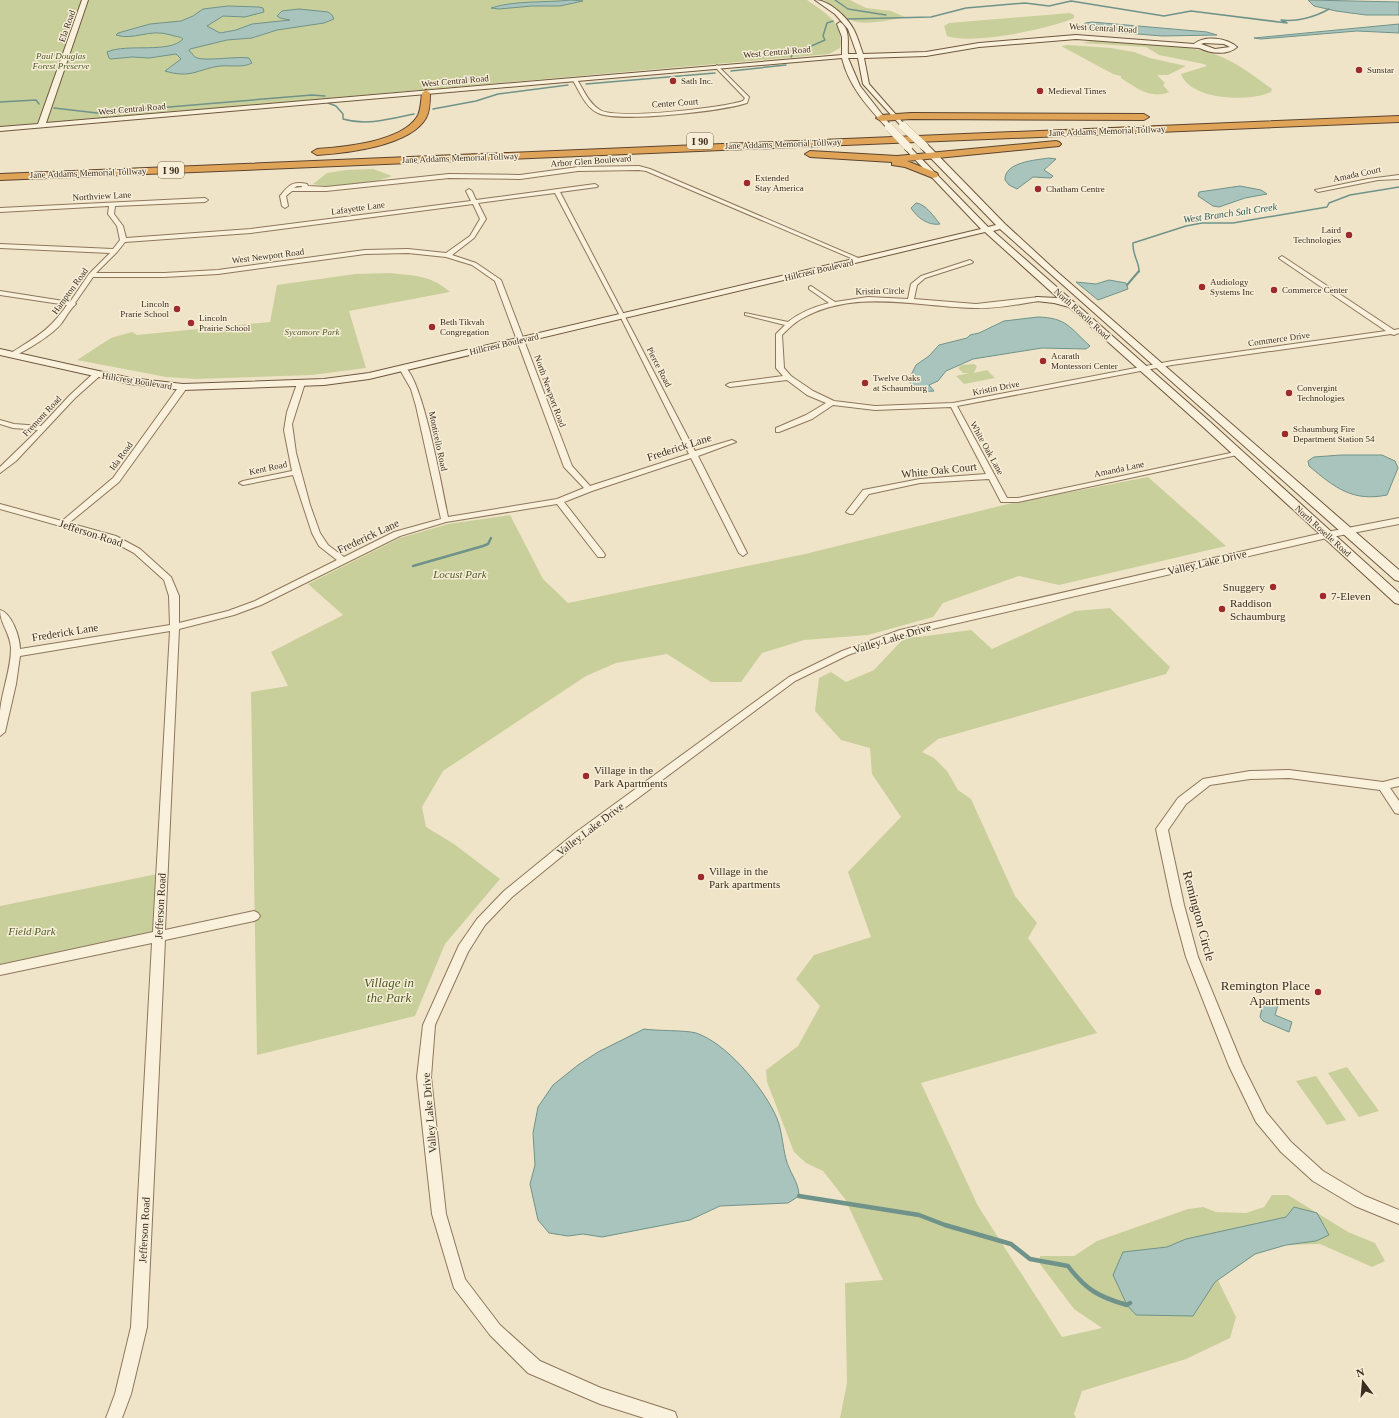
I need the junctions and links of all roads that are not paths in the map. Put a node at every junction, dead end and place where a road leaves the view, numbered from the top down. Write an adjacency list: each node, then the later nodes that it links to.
1 (85, 0): 21 (street, Ela Road)
2 (811, 0): 5 (street, North Roselle Road)
3 (818, 0): 6 (street, North Roselle Road)
4 (1199, 44): 6 (street, West Central Road)
5 (845, 57): 6 (street, West Central Road); 7 (street, West Central Road); 9 (street, North Roselle Road)
6 (861, 57): 12 (street, North Roselle Road)
7 (804, 59): 8 (street, West Central Road); 9 (street)
8 (717, 66): 10 (street, West Central Road); 10 (street, Center Court)
9 (848, 66): 18 (street, North Roselle Road)
10 (574, 79): 11 (street, West Central Road)
11 (426, 92): 21 (street, West Central Road); 23 (highway)
12 (885, 105): 15 (highway); 16 (street, North Roselle Road)
13 (1399, 112): 14 (highway); 31 (highway, Jane Addams Memorial Tollway / I 90)
14 (1300, 113)
15 (978, 116): 16 (highway); 17 (highway)
16 (895, 117): 18 (highway); 25 (street, North Roselle Road, bridge)
17 (1151, 117)
18 (881, 118): 26 (street, North Roselle Road, bridge)
19 (1399, 119): 20 (highway, Jane Addams Memorial Tollway / I 90)
20 (1348, 120): 24 (highway); 27 (highway, Jane Addams Memorial Tollway / I 90)
21 (41, 126): 22 (street, West Central Road)
22 (0, 129)
23 (310, 153)
24 (951, 154): 25 (highway); 30 (highway)
25 (932, 155): 26 (highway); 30 (street, North Roselle Road)
26 (916, 156): 28 (highway); 32 (street, North Roselle Road)
27 (441, 159): 28 (highway); 33 (highway, Jane Addams Memorial Tollway / I 90)
28 (871, 159): 32 (highway)
29 (142, 161): 31 (highway)
30 (941, 164): 44 (street, North Roselle Road)
31 (0, 169)
32 (933, 175): 45 (street, North Roselle Road)
33 (0, 177)
34 (1399, 177): 36 (street, Amada Court)
35 (595, 186): 38 (street, Lafayette Lane)
36 (1318, 190)
37 (469, 191): 40 (street)
38 (557, 191): 40 (street, Lafayette Lane); 63 (street, Pierce Road)
39 (205, 200): 41 (street, Northview Lane)
40 (475, 201): 46 (street, Lafayette Lane); 49 (street)
41 (112, 205): 43 (street, Northview Lane); 46 (street)
42 (285, 206): 51 (street, Arbor Glen Boulevard)
43 (0, 210)
44 (1002, 226): 45 (street, Hillcrest Boulevard); 70 (street, North Roselle Road)
45 (987, 230): 51 (street, Hillcrest Boulevard); 55 (street, North Roselle Road)
46 (122, 240): 48 (street, Hampton Road)
47 (0, 246): 48 (street)
48 (115, 251): 53 (street, Hampton Road)
49 (446, 255): 53 (street, West Newport Road); 67 (street, North Newport Road)
50 (1282, 258): 65 (street)
51 (860, 260): 63 (street, Hillcrest Boulevard)
52 (970, 262): 58 (street)
53 (91, 275): 59 (street, Hampton Road)
54 (811, 288): 60 (street)
55 (1056, 291): 57 (street); 61 (street, North Roselle Road)
56 (0, 293): 59 (street)
57 (1039, 299): 58 (street, Kristin Circle); 61 (street)
58 (911, 300): 60 (street, Kristin Circle)
59 (73, 304): 69 (street, Hampton Road)
60 (834, 304): 64 (street, Kristin Circle)
61 (1074, 307): 72 (street, North Roselle Road)
62 (747, 314): 64 (street)
63 (623, 316): 67 (street, Hillcrest Boulevard); 85 (street, Pierce Road)
64 (787, 324): 74 (street)
65 (1396, 331): 66 (street); 70 (street, Commerce Drive)
66 (1399, 336)
67 (521, 340): 71 (street, Hillcrest Boulevard); 90 (street, North Newport Road)
68 (0, 352): 69 (street, Hillcrest Boulevard)
69 (13, 354): 73 (street, Hillcrest Boulevard)
70 (1161, 366): 72 (street, Kristin Drive); 98 (street, North Roselle Road)
71 (403, 368): 75 (street, Hillcrest Boulevard); 95 (street, Monticello Road)
72 (1144, 368): 79 (street, Kristin Drive); 84 (street, North Roselle Road)
73 (98, 374): 77 (street, Hillcrest Boulevard); 81 (street, Fremont Road)
74 (788, 378): 76 (street); 78 (street)
75 (302, 383): 77 (street, Hillcrest Boulevard); 87 (street, Kent Road)
76 (730, 385)
77 (183, 387): 97 (street, Ida Road)
78 (832, 403): 79 (street, Kristin Drive); 82 (street)
79 (953, 405): 88 (street, White Oak Lane)
80 (0, 422): 81 (street)
81 (44, 428): 86 (street, Fremont Road)
82 (779, 430)
83 (732, 442): 85 (street, Frederick Lane)
84 (1237, 453): 91 (street, Amanda Lane); 99 (street, North Roselle Road)
85 (693, 454): 90 (street, Frederick Lane); 100 (street, Pierce Road)
86 (0, 471)
87 (298, 472): 89 (street, Kent Road); 102 (street, Kent Road)
88 (992, 476): 91 (street, White Oak Lane); 94 (street, White Oak Court)
89 (242, 483)
90 (589, 489): 92 (street, Frederick Lane)
91 (1004, 500)
92 (559, 501): 95 (street, Frederick Lane); 101 (street)
93 (0, 506): 97 (street, Jefferson Road)
94 (850, 512)
95 (445, 520): 102 (street, Frederick Lane)
96 (1399, 522): 98 (street, Valley Lake Drive)
97 (62, 524): 106 (street, Jefferson Road)
98 (1347, 531): 99 (street, Valley Lake Drive); 103 (street, North Roselle Road)
99 (1327, 535): 104 (street, North Roselle Road); 118 (street, Valley Lake Drive)
100 (743, 553)
101 (602, 555)
102 (343, 561): 106 (street, Frederick Lane)
103 (1399, 577)
104 (1399, 600)
105 (0, 613): 107 (street)
106 (174, 627): 107 (street, Frederick Lane); 114 (street, Jefferson Road)
107 (16, 652): 108 (street)
108 (2, 709): 109 (street)
109 (0, 732)
110 (1399, 782): 111 (street, Remington Circle)
111 (1383, 786): 112 (street); 116 (street, Remington Circle)
112 (1399, 810)
113 (254, 916): 114 (street)
114 (158, 935): 115 (street); 117 (street, Jefferson Road)
115 (0, 970)
116 (1399, 1216)
117 (114, 1418)
118 (669, 1418)

